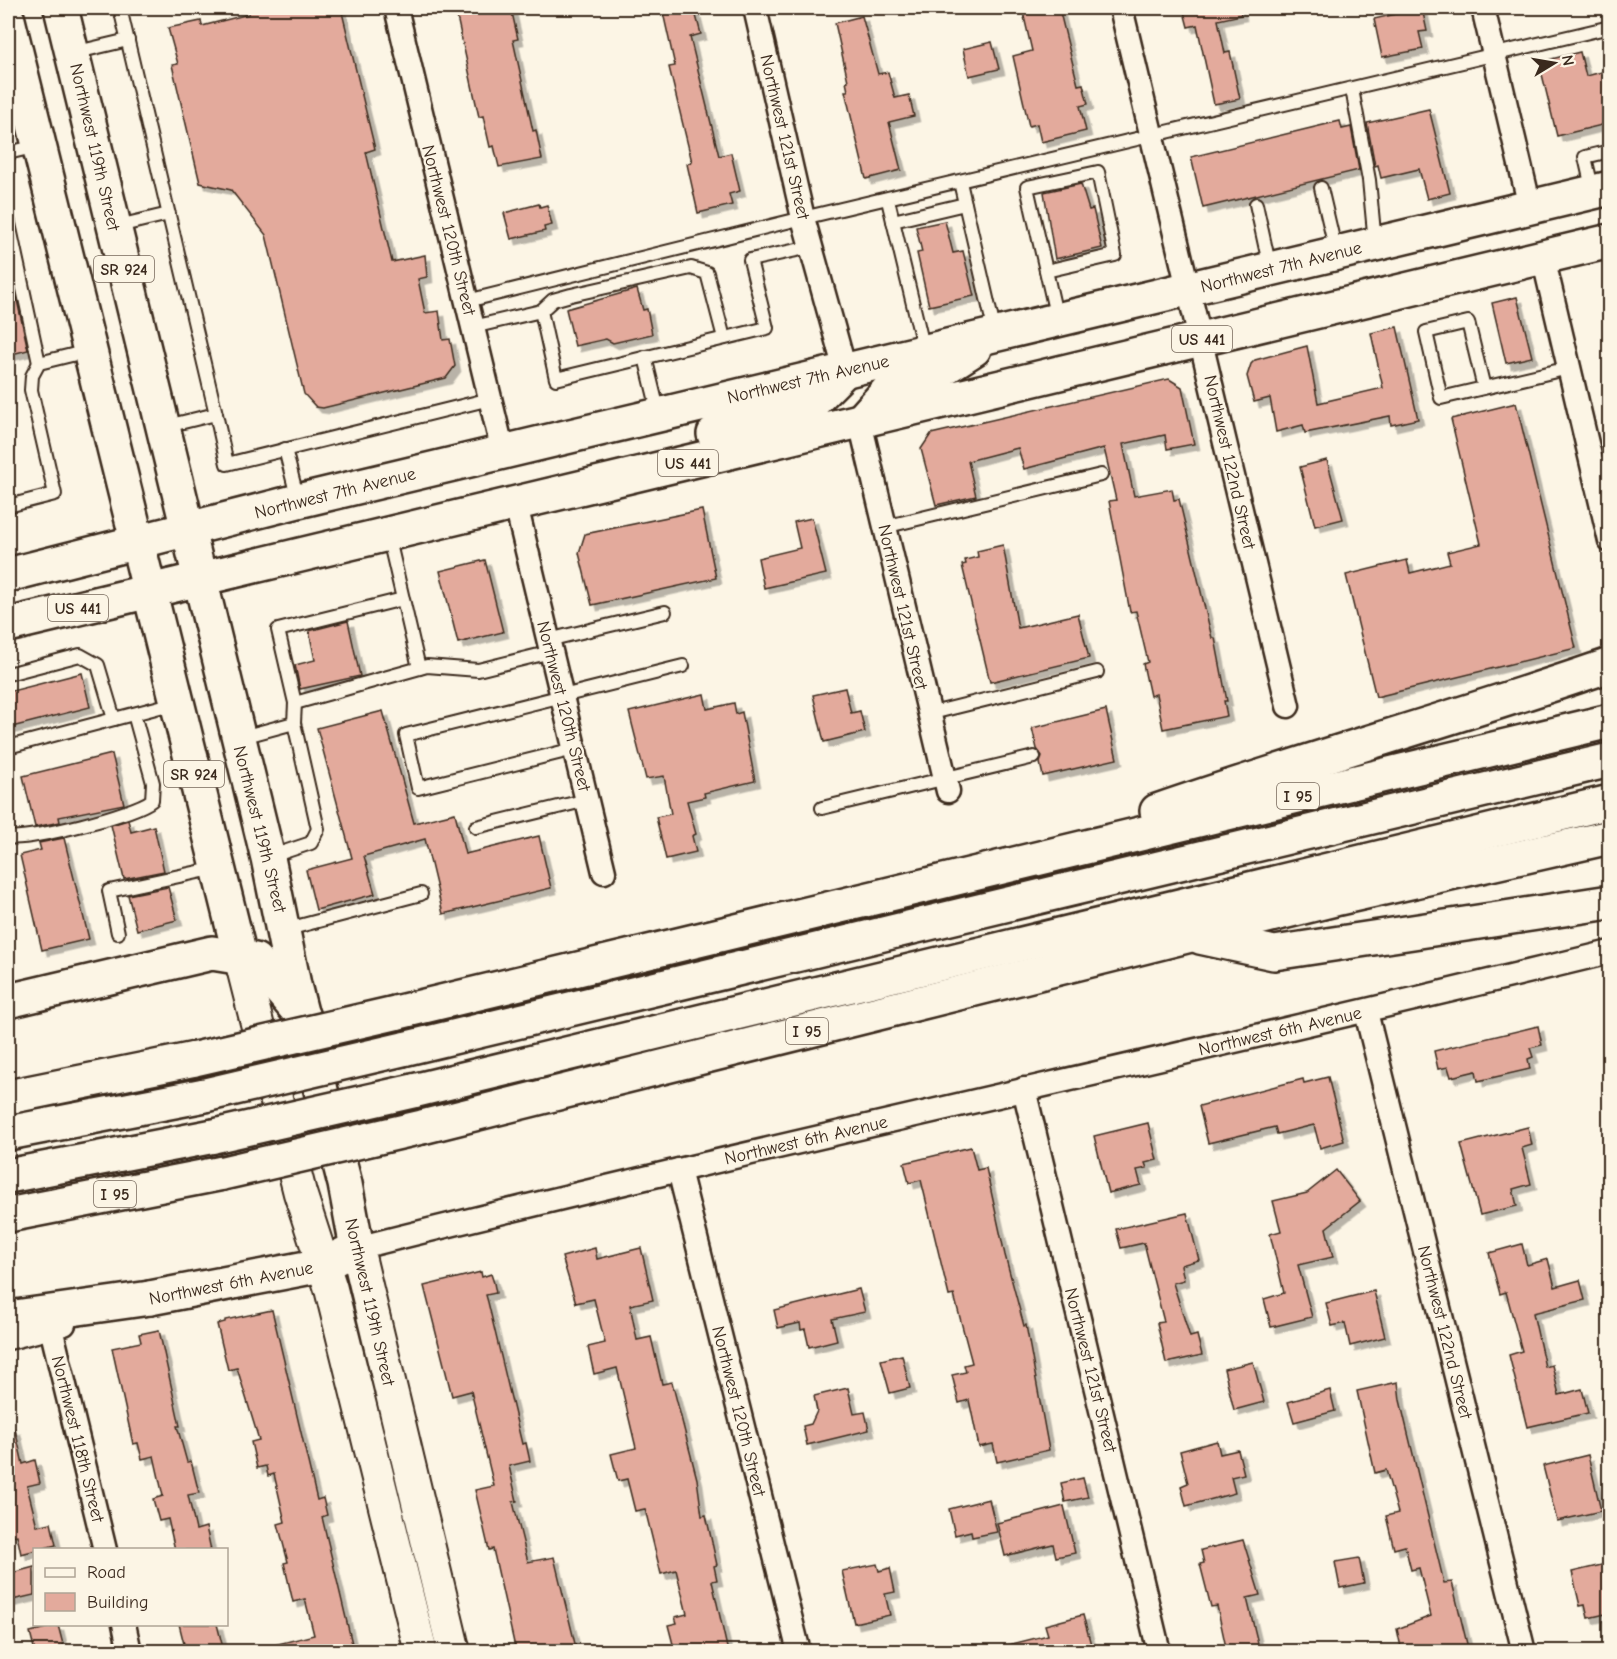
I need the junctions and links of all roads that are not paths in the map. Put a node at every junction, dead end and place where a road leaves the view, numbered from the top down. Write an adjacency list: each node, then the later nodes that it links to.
1 (61, 8): 10 (main road, Northwest 119th Street / SR 924)
2 (120, 8): 9 (lane)
3 (396, 8): 36 (street, Northwest 120th Street)
4 (755, 8): 24 (street, Northwest 121st Street)
5 (1121, 8): 13 (street, Northwest 122nd Street)
6 (1483, 8): 11 (street)
7 (8, 20): 14 (main road, Northwest 119th Street / SR 924)
8 (1610, 27): 11 (lane)
9 (128, 40): 10 (lane); 23 (lane)
10 (72, 53): 27 (main road, Northwest 119th Street / SR 924)
11 (1494, 53): 12 (lane); 22 (street)
12 (1352, 88): 13 (lane); 29 (lane)
13 (1152, 138): 16 (lane); 35 (street, Northwest 122nd Street)
14 (23, 150): 43 (main road, Northwest 119th Street / SR 924)
15 (1610, 151): 18 (lane)
16 (960, 182): 19 (lane); 20 (lane)
17 (1321, 188): 31 (lane)
18 (1601, 190): 22 (main road, Northwest 7th Avenue)
19 (888, 200): 24 (lane); 26 (lane)
20 (965, 204): 26 (lane); 40 (lane)
21 (1256, 204): 33 (lane)
22 (1530, 207): 29 (main road, Northwest 7th Avenue); 32 (main road)
23 (169, 214): 27 (lane); 51 (lane)
24 (803, 218): 30 (street, Northwest 121st Street); 36 (lane)
25 (8, 219): 46 (lane)
26 (893, 221): 44 (lane)
27 (114, 227): 54 (main road, Northwest 119th Street / SR 924)
28 (1610, 242): 32 (main road, US 441)
29 (1375, 244): 31 (main road, Northwest 7th Avenue)
30 (811, 247): 41 (lane); 48 (street, Northwest 121st Street)
31 (1336, 254): 33 (main road, Northwest 7th Avenue)
32 (1543, 257): 42 (main road, US 441); 47 (street)
33 (1270, 270): 35 (main road, Northwest 7th Avenue)
34 (1046, 271): 34 (lane); 38 (lane)
35 (1188, 289): 38 (main road, Northwest 7th Avenue); 42 (street, Northwest 122nd Street)
36 (467, 302): 39 (street, Northwest 120th Street)
37 (541, 311): 39 (lane); 41 (lane); 45 (lane)
38 (1057, 320): 40 (main road, Northwest 7th Avenue)
39 (473, 327): 50 (street, Northwest 120th Street)
40 (996, 334): 44 (main road, Northwest 7th Avenue); 53 (main road)
41 (724, 338): 45 (lane)
42 (1201, 340): 53 (main road, US 441); 83 (street, Northwest 122nd Street)
43 (88, 351): 46 (lane); 67 (main road, Northwest 119th Street / SR 924)
44 (924, 351): 48 (main road, Northwest 7th Avenue)
45 (645, 357): 52 (lane)
46 (39, 363): 62 (lane)
47 (1569, 368): 49 (lane); 57 (street)
48 (845, 370): 52 (main road, Northwest 7th Avenue); 58 (main road)
49 (1484, 388): 49 (lane)
50 (490, 399): 55 (lane); 56 (street, Northwest 120th Street)
51 (216, 414): 54 (lane); 55 (lane)
52 (659, 414): 56 (main road, Northwest 7th Avenue)
53 (860, 422): 58 (main road, US 441); 63 (street, Northwest 121st Street)
54 (162, 428): 64 (main road, Northwest 119th Street / SR 924)
55 (285, 449): 60 (lane)
56 (503, 452): 60 (main road, Northwest 7th Avenue)
57 (1601, 464): 66 (street)
58 (640, 475): 61 (main road, US 441)
59 (1101, 475): 63 (lane)
60 (298, 501): 64 (main road, Northwest 7th Avenue)
61 (516, 505): 65 (main road, US 441); 74 (street, Northwest 120th Street)
62 (8, 506)
63 (884, 527): 85 (street, Northwest 121st Street)
64 (187, 531): 67 (main road, Northwest 7th Avenue); 69 (main road, Northwest 119th Street / SR 924)
65 (388, 535): 69 (main road, US 441); 71 (lane)
66 (1610, 541)
67 (136, 544): 68 (main road, Northwest 7th Avenue); 70 (main road, Northwest 119th Street / SR 924)
68 (8, 575)
69 (198, 580): 70 (main road, US 441); 89 (main road, Northwest 119th Street / SR 924)
70 (148, 592): 73 (main road, US 441); 81 (main road, Northwest 119th Street / SR 924)
71 (403, 599): 77 (lane); 82 (lane)
72 (665, 612): 74 (lane)
73 (8, 625)
74 (550, 646): 77 (lane); 80 (street, Northwest 120th Street)
75 (1610, 665): 104 (main road)
76 (683, 666): 80 (lane)
77 (419, 668): 82 (lane)
78 (1097, 672): 85 (lane)
79 (8, 674): 86 (lane)
80 (562, 696): 91 (street, Northwest 120th Street); 91 (lane)
81 (176, 703): 84 (lane); 102 (main road, Northwest 119th Street / SR 924)
82 (295, 703): 88 (lane)
83 (1288, 706)
84 (134, 714): 86 (lane); 99 (lane)
85 (928, 714): 94 (street, Northwest 121st Street)
86 (114, 719): 90 (lane)
87 (1610, 721): 104 (main road, I 95)
88 (294, 723): 89 (lane); 101 (lane)
89 (238, 738): 101 (main road, Northwest 119th Street / SR 924)
90 (8, 747)
91 (574, 748): 95 (street, Northwest 120th Street)
92 (1034, 757): 94 (lane)
93 (1610, 760): 117 (main road, bridge)
94 (946, 785): 97 (lane)
95 (587, 800): 98 (lane); 103 (street, Northwest 120th Street)
96 (1610, 802): 119 (main road, bridge)
97 (822, 808)
98 (476, 827)
99 (8, 837)
100 (1610, 837): 109 (main road, I 95)
101 (268, 858): 107 (main road, Northwest 119th Street / SR 924)
102 (218, 867): 108 (lane); 111 (main road, Northwest 119th Street / SR 924)
103 (604, 872)
104 (986, 872): 116 (main road, I 95, bridge)
105 (421, 894): 107 (lane)
106 (1610, 902): 109 (main road)
107 (284, 930): 114 (main road, Northwest 119th Street / SR 924)
108 (118, 933)
109 (1193, 936): 120 (main road, I 95, bridge)
110 (1610, 952): 113 (street, Northwest 6th Avenue)
111 (240, 956): 112 (main road); 114 (main road); 122 (main road, Northwest 119th Street / SR 924)
112 (8, 1001)
113 (1366, 1012): 115 (street, Northwest 6th Avenue); 134 (street, Northwest 122nd Street)
114 (303, 1017): 121 (main road, Northwest 119th Street / SR 924)
115 (1024, 1089): 118 (street, Northwest 6th Avenue); 133 (street, Northwest 121st Street)
116 (8, 1097)
117 (8, 1133)
118 (678, 1170): 121 (street, Northwest 6th Avenue); 132 (street, Northwest 120th Street)
119 (8, 1176)
120 (8, 1215)
121 (357, 1248): 122 (main road, Northwest 6th Avenue); 131 (main road, Northwest 119th Street / SR 924)
122 (322, 1265): 123 (main road, Northwest 6th Avenue); 130 (main road, Northwest 119th Street / SR 924)
123 (150, 1298): 124 (main road); 125 (street, Northwest 6th Avenue)
124 (8, 1318)
125 (51, 1328): 126 (street, Northwest 6th Avenue); 127 (street, Northwest 118th Street)
126 (8, 1338)
127 (105, 1548)
128 (124, 1626): 129 (street)
129 (130, 1652)
130 (421, 1652)
131 (454, 1652)
132 (799, 1652)
133 (1159, 1652)
134 (1524, 1652)

